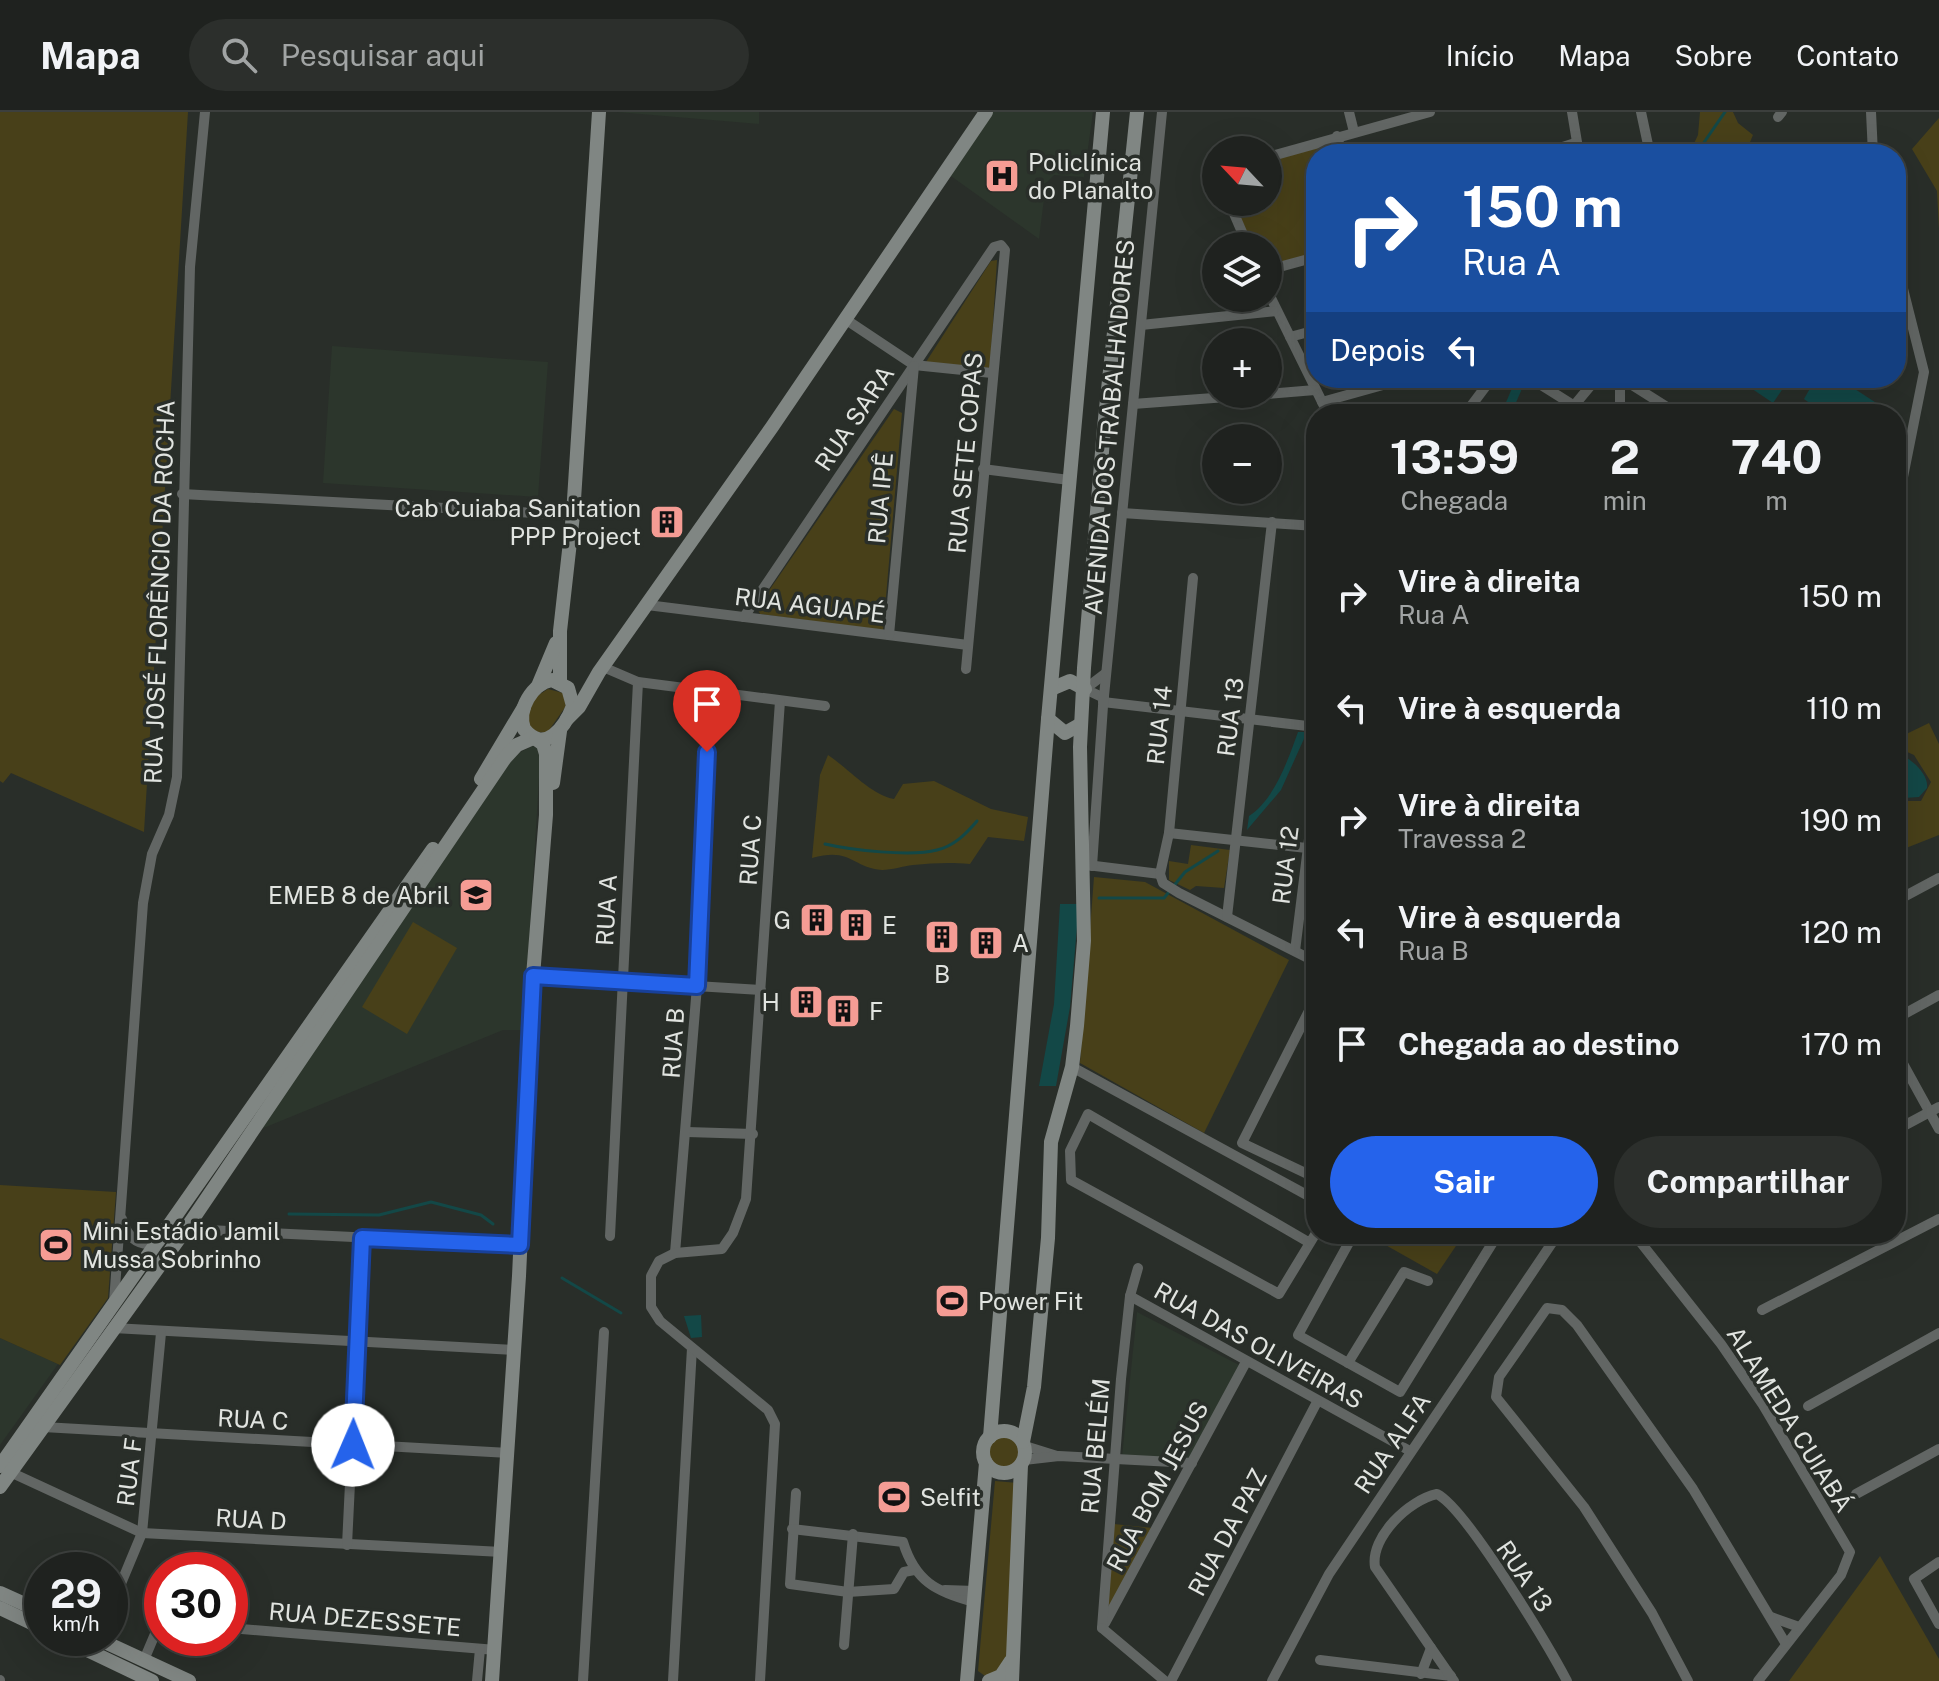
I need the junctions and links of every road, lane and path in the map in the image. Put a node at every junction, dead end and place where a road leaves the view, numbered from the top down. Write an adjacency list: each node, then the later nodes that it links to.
1 (205, 112): 49 (street, RUA JOSÉ FLORÊNCIO DA ROCHA)
2 (599, 112): 51 (main road)
3 (986, 112): 27 (main road)
4 (1103, 112): 48 (main road)
5 (1137, 112): 67 (main road)
6 (1163, 112): 28 (street, AVENIDA DOS TRABALHADORES)
7 (1349, 112): 12 (street)
8 (1430, 112): 12 (street)
9 (1572, 112): 16 (street)
10 (1641, 112): 17 (street)
11 (1871, 112): 18 (street)
12 (1354, 132): 13 (street)
13 (1337, 136): 14 (street); 15 (street)
14 (1311, 144)
15 (1339, 144)
16 (1576, 144)
17 (1648, 144)
18 (1873, 144)
19 (1306, 145): 20 (street)
20 (1282, 153)
21 (999, 244): 31 (street, RUA SARA); 33 (street, RUA SETE COPAS)
22 (1306, 260): 23 (street)
23 (1282, 266)
24 (1906, 301): 46 (street)
25 (1266, 312): 28 (street)
26 (1277, 312): 30 (street)
27 (845, 319): 31 (street); 55 (main road)
28 (1141, 325): 42 (street, AVENIDA DOS TRABALHADORES)
29 (1306, 333): 30 (street)
30 (1290, 337): 32 (street)
31 (914, 365): 33 (street); 56 (street, RUA SARA); 58 (street, RUA IPÊ)
32 (1306, 371)
33 (992, 373): 47 (street, RUA SETE COPAS)
34 (1372, 388): 41 (street)
35 (1542, 388): 43 (street)
36 (1589, 388): 44 (street)
37 (1636, 388): 45 (street)
38 (1315, 390): 39 (street); 41 (street)
39 (1282, 393)
40 (1202, 399): 42 (street)
41 (1322, 402)
42 (1133, 404): 50 (street, AVENIDA DOS TRABALHADORES)
43 (1562, 404)
44 (1575, 404)
45 (1662, 404)
46 (1906, 462)
47 (983, 469): 48 (street); 59 (street, RUA SETE COPAS)
48 (1069, 480): 66 (main road)
49 (182, 494): 51 (street); 108 (street, RUA JOSÉ FLORÊNCIO DA ROCHA)
50 (1122, 513): 52 (street); 62 (street, AVENIDA DOS TRABALHADORES)
51 (573, 515): 57 (main road)
52 (1272, 522): 53 (street); 74 (street, RUA 13)
53 (1306, 525)
54 (1193, 578): 73 (street, RUA 14)
55 (647, 605): 56 (street, RUA AGUAPÉ); 61 (main road)
56 (744, 617): 58 (street, RUA AGUAPÉ)
57 (560, 631): 64 (main road); 65 (main road)
58 (889, 635): 59 (street, RUA AGUAPÉ)
59 (968, 645): 60 (street, RUA SETE COPAS)
60 (966, 669)
61 (601, 670): 63 (street); 64 (main road); 77 (main road)
62 (1106, 673): 67 (street); 70 (street, AVENIDA DOS TRABALHADORES)
63 (638, 682): 68 (street); 93 (street, RUA A)
64 (564, 685): 65 (main road); 77 (main road)
65 (537, 687): 72 (main road)
66 (1051, 689): 67 (main road); 75 (main road)
67 (1085, 689): 70 (street); 76 (main road)
68 (711, 691): 69 (street); 94 (street, RUA B)
69 (780, 701): 71 (street); 95 (street, RUA C)
70 (1103, 702): 73 (street); 76 (street); 84 (street, AVENIDA DOS TRABALHADORES)
71 (825, 706)
72 (524, 707): 79 (main road); 115 (main road)
73 (1180, 709): 74 (street); 81 (street, RUA 14)
74 (1251, 718): 78 (street); 82 (street, RUA 13)
75 (1048, 719): 76 (main road); 142 (main road)
76 (1081, 724): 84 (main road)
77 (564, 725): 79 (main road); 80 (main road)
78 (1306, 725)
79 (534, 738): 80 (main road); 110 (main road)
80 (546, 815): 92 (main road)
81 (1169, 833): 82 (street); 86 (street, RUA 14)
82 (1237, 841): 83 (street); 89 (street, RUA 13)
83 (1306, 848)
84 (1088, 865): 86 (street); 100 (main road)
85 (1939, 878): 88 (street)
86 (1162, 879): 89 (street)
87 (1306, 881): 90 (street, RUA 12)
88 (1906, 896)
89 (1227, 917): 90 (street)
90 (1295, 951): 91 (street)
91 (1306, 957)
92 (533, 976): 93 (street); 122 (main road)
93 (623, 982): 94 (street); 111 (street, RUA A)
94 (697, 986): 95 (street); 104 (street, RUA B)
95 (761, 990): 105 (street, RUA C)
96 (1939, 995): 97 (street)
97 (1906, 1012)
98 (1306, 1017): 106 (street)
99 (1906, 1066): 101 (street)
100 (1072, 1067): 107 (street); 147 (main road)
101 (1934, 1109): 102 (street); 103 (street)
102 (1906, 1124)
103 (1939, 1129)
104 (687, 1132): 105 (street); 123 (street, RUA B)
105 (753, 1134): 123 (street, RUA C)
106 (1306, 1173)
107 (1306, 1195)
108 (121, 1214): 115 (street); 127 (street, RUA JOSÉ FLORÊNCIO DA ROCHA)
109 (1939, 1219): 112 (street)
110 (186, 1229): 113 (street); 129 (main road)
111 (610, 1236)
112 (1906, 1236)
113 (362, 1238): 122 (street); 133 (street)
114 (1306, 1241): 116 (street)
115 (160, 1242): 127 (main road)
116 (1309, 1244)
117 (1348, 1244): 137 (street)
118 (1492, 1244): 137 (street)
119 (1551, 1244): 145 (street, RUA ALFA)
120 (1642, 1244): 171 (street, ALAMEDA CUIABÁ)
121 (1890, 1244): 128 (street)
122 (520, 1245): 135 (main road)
123 (675, 1253): 134 (street)
124 (1138, 1268): 126 (street, RUA BELÉM)
125 (1428, 1281): 137 (street)
126 (1130, 1296): 136 (street, RUA DAS OLIVEIRAS); 148 (street, RUA BELÉM)
127 (114, 1307): 151 (main road)
128 (1762, 1310)
129 (113, 1328): 131 (street); 140 (main road)
130 (604, 1332): 192 (street)
131 (161, 1333): 133 (street); 141 (street, RUA F)
132 (1939, 1333): 139 (street)
133 (355, 1341): 135 (street); 143 (street)
134 (692, 1348): 193 (street); 194 (street)
135 (514, 1350): 146 (main road)
136 (1246, 1362): 138 (street, RUA DAS OLIVEIRAS); 150 (street, RUA BOM JESUS)
137 (1348, 1363)
138 (1317, 1402): 145 (street, RUA DAS OLIVEIRAS); 199 (street, RUA DA PAZ)
139 (1808, 1406)
140 (43, 1427): 141 (street, RUA C); 151 (main road)
141 (154, 1434): 143 (street, RUA C); 156 (street, RUA F)
142 (990, 1437): 147 (main road); 149 (main road)
143 (353, 1445): 146 (street, RUA C); 158 (street)
144 (1939, 1449): 154 (street)
145 (1410, 1451): 200 (street, RUA ALFA)
146 (509, 1453): 159 (main road)
147 (1023, 1453): 148 (street); 149 (main road); 183 (main road)
148 (1114, 1459): 150 (street); 172 (street, RUA BELÉM)
149 (986, 1463): 165 (main road)
150 (1192, 1463): 172 (street, RUA BOM JESUS)
151 (5, 1469): 152 (main road); 156 (street, RUA D)
152 (0, 1487)
153 (796, 1493): 155 (street)
154 (1856, 1494)
155 (792, 1529): 157 (street); 163 (street)
156 (142, 1533): 158 (street, RUA D); 161 (street, RUA F)
157 (853, 1534): 162 (street); 163 (street)
158 (347, 1545): 159 (street, RUA D)
159 (502, 1552): 178 (main road)
160 (1939, 1562): 170 (street)
161 (128, 1567)
162 (914, 1570): 163 (street); 165 (street)
163 (848, 1592): 175 (street)
164 (0, 1593): 166 (main road)
165 (974, 1597): 179 (main road)
166 (24, 1604)
167 (0, 1608): 169 (main road)
168 (1771, 1617): 171 (street); 174 (street); 202 (street)
169 (24, 1619)
170 (1939, 1624)
171 (1799, 1627): 174 (street)
172 (1102, 1628): 198 (street)
173 (248, 1630): 177 (street, RUA DEZESSETE)
174 (1786, 1644): 203 (street)
175 (844, 1645)
176 (1431, 1648): 186 (street); 187 (street); 201 (street, RUA 13)
177 (480, 1649): 178 (street, RUA DEZESSETE); 190 (street)
178 (496, 1650): 191 (main road)
179 (970, 1651): 195 (main road); 196 (main road)
180 (128, 1653): 184 (main road)
181 (98, 1656): 188 (main road)
182 (146, 1656): 184 (street)
183 (1013, 1658): 196 (main road); 197 (main road)
184 (144, 1660): 189 (main road)
185 (1320, 1660): 186 (street)
186 (1421, 1674): 187 (street)
187 (1452, 1678)
188 (145, 1679)
189 (189, 1681)
190 (477, 1681)
191 (492, 1681)
192 (583, 1681)
193 (673, 1681)
194 (760, 1681)
195 (967, 1681)
196 (986, 1681)
197 (1012, 1681)
198 (1165, 1681)
199 (1171, 1681)
200 (1272, 1681)
201 (1567, 1681)
202 (1688, 1681)
203 (1758, 1681)

